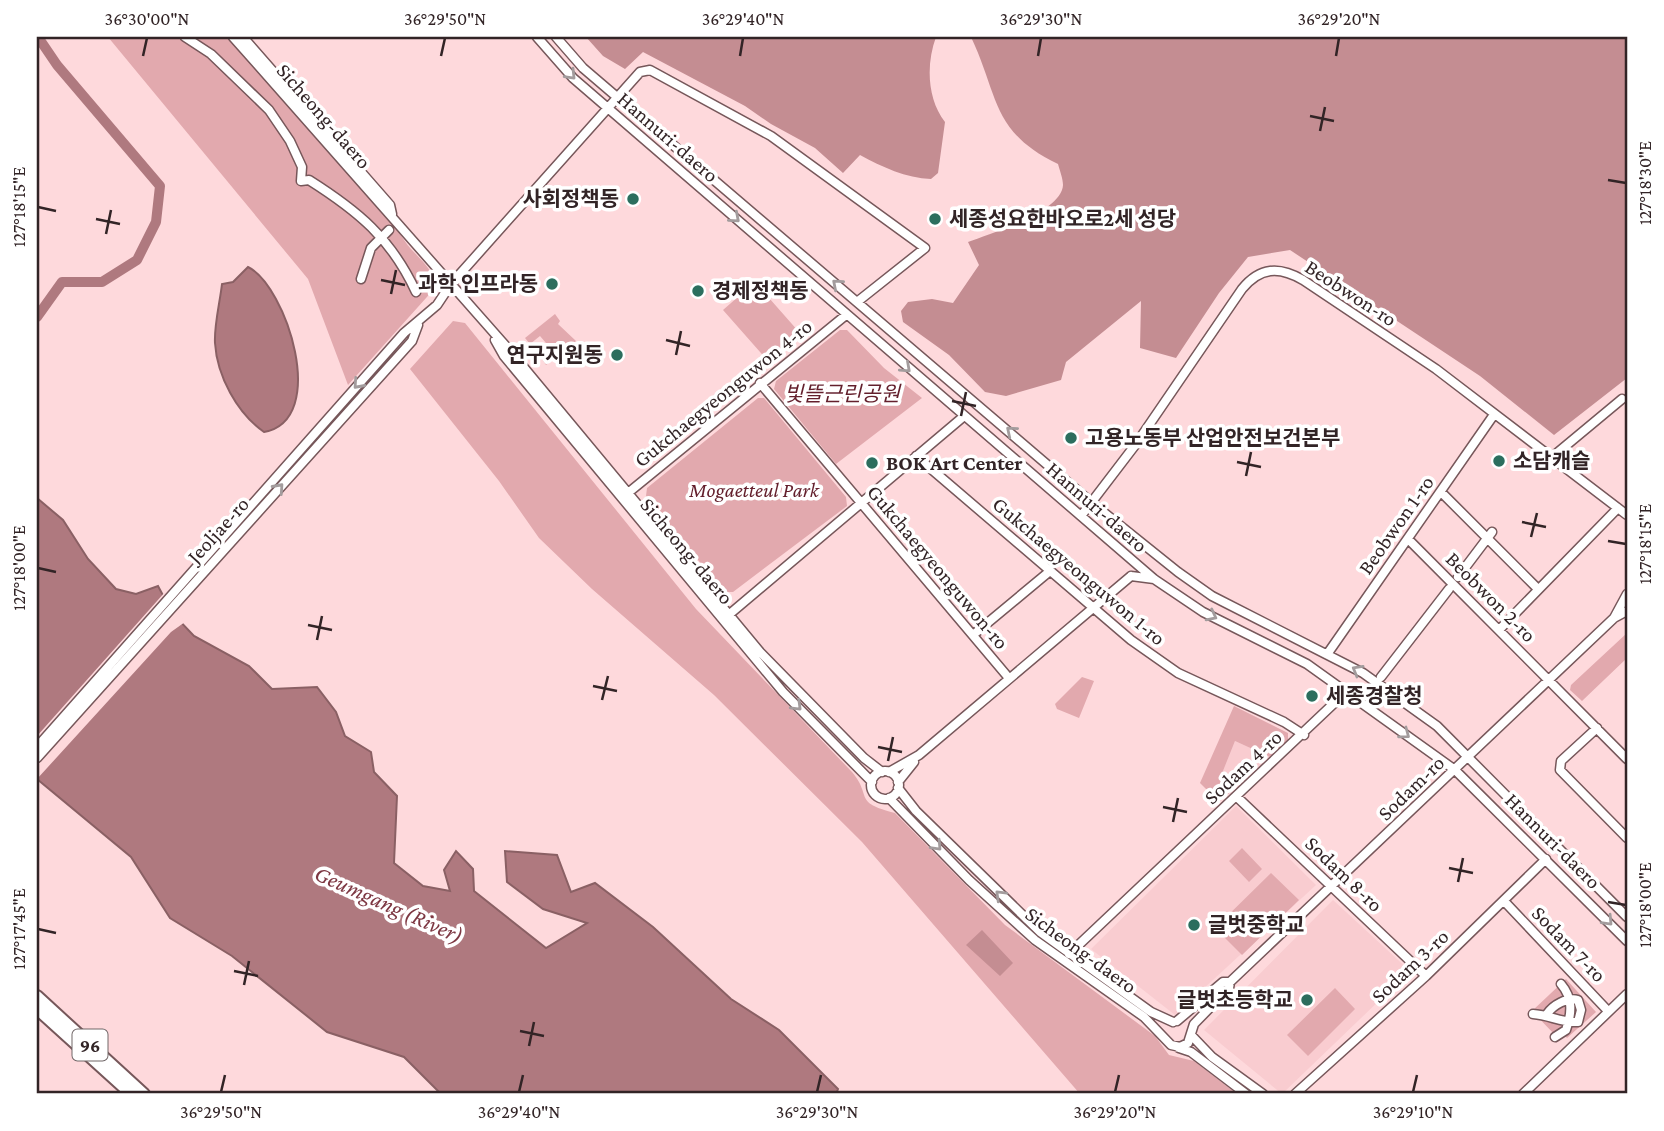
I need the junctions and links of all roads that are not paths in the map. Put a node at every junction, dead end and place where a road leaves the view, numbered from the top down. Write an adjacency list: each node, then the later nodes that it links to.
1 (185, 37): 9 (street)
2 (233, 37): 8 (street, Sicheong-daero)
3 (243, 37): 8 (street, Sicheong-daero)
4 (537, 37): 7 (street, Hannuri-daero, one-way to 7)
5 (556, 37): 6 (street, Hannuri-daero)
6 (620, 97): 7 (street, Jeoljae-ro); 13 (street, Hannuri-daero, one-way to 6); 13 (street, Jeoljae-ro)
7 (609, 109): 11 (street, Jeoljae-ro); 14 (street, Hannuri-daero, one-way to 14)
8 (392, 214): 11 (street, Sicheong-daero)
9 (385, 233): 10 (street); 12 (street)
10 (360, 279)
11 (451, 284): 15 (street, Jeoljae-ro); 23 (street, Sicheong-daero)
12 (416, 292)
13 (857, 302): 25 (street, Hannuri-daero, one-way to 13)
14 (846, 315): 16 (street, Gukchaegyeonguwon 4-ro); 19 (street, Hannuri-daero, one-way to 19)
15 (419, 323): 53 (street, Jeoljae-ro, one-way to 53); 55 (street, Jeoljae-ro, one-way to 15)
16 (760, 383): 23 (street, Gukchaegyeonguwon 4-ro); 24 (street, Gukchaegyeonguwon-ro)
17 (1622, 399): 21 (street)
18 (1493, 416): 21 (street, Beobwon-ro); 22 (street, Beobwon 1-ro); 25 (street, Beobwon-ro)
19 (963, 417): 20 (street); 28 (street, Hannuri-daero)
20 (916, 456): 24 (street); 32 (street, Gukchaegyeonguwon 1-ro)
21 (1551, 458): 26 (street, Beobwon-ro)
22 (1441, 492): 29 (street); 30 (street, Beobwon 1-ro)
23 (624, 496): 41 (street, Sicheong-daero)
24 (861, 503): 41 (street); 44 (street, Gukchaegyeonguwon-ro)
25 (1092, 503): 28 (street, Beobwon-ro); 45 (street, Hannuri-daero)
26 (1618, 508): 27 (street, Beobwon-ro); 36 (street)
27 (1627, 515)
28 (1081, 516): 31 (street, Hannuri-daero)
29 (1490, 535): 34 (street); 36 (street)
30 (1408, 539): 43 (street, Beobwon 2-ro); 45 (street, Beobwon 1-ro)
31 (1125, 554): 33 (street); 35 (street, Hannuri-daero)
32 (1051, 570): 39 (street, Gukchaegyeonguwon 1-ro); 44 (street)
33 (1131, 576): 35 (street); 39 (street)
34 (1458, 577)
35 (1154, 579): 49 (street, Hannuri-daero, one-way to 49)
36 (1537, 588): 43 (street)
37 (1449, 589): 47 (street)
38 (1627, 594): 42 (street, Sodam-ro)
39 (1093, 607): 46 (street); 51 (street, Gukchaegyeonguwon 1-ro)
40 (1627, 611): 42 (street, Sodam-ro)
41 (726, 618): 58 (street, Sicheong-daero); 59 (street, Sicheong-daero, one-way to 59)
42 (1614, 618): 48 (street, Sodam-ro)
43 (1499, 630): 48 (street, Beobwon 2-ro)
44 (973, 635): 46 (street, Gukchaegyeonguwon-ro)
45 (1328, 653): 54 (street, Hannuri-daero, one-way to 45)
46 (1008, 677): 52 (street)
47 (1381, 677)
48 (1550, 679): 50 (street, Beobwon 2-ro); 54 (street, Sodam-ro)
49 (1347, 691): 51 (street, Sodam 4-ro); 57 (street, Hannuri-daero, one-way to 57)
50 (1597, 728): 56 (street, Beobwon 2-ro); 63 (street)
51 (1304, 735): 61 (street, Sodam 4-ro)
52 (930, 744): 58 (street); 60 (street)
53 (37, 747)
54 (1469, 757): 57 (street, Sodam-ro); 67 (street, Hannuri-daero)
55 (37, 758)
56 (1627, 759)
57 (1455, 770): 64 (street, Hannuri-daero); 65 (street, Sodam-ro)
58 (886, 772): 59 (street); 60 (street, Sicheong-daero)
59 (872, 782): 62 (street, Sicheong-daero)
60 (898, 785): 62 (street); 69 (street, Sicheong-daero, one-way to 60)
61 (1237, 797): 65 (street, Sodam 8-ro); 69 (street, Sodam 4-ro)
62 (889, 798): 84 (street, Sicheong-daero, one-way to 84)
63 (1627, 838)
64 (1545, 859): 66 (street, Sodam 3-ro); 68 (street, Hannuri-daero, one-way to 68)
65 (1332, 886): 70 (street, Sodam 8-ro); 71 (street, Sodam-ro)
66 (1504, 901): 70 (street, Sodam 3-ro); 77 (street, Sodam 7-ro)
67 (1627, 917)
68 (1627, 942)
69 (1069, 954): 80 (street, Sicheong-daero)
70 (1426, 976): 90 (street, Sodam 3-ro)
71 (1230, 982): 80 (street, Sodam-ro); 82 (street, Sodam-ro)
72 (1561, 984): 75 (street)
73 (1627, 994): 77 (street)
74 (37, 996): 87 (main road, 96)
75 (1569, 1000): 79 (street); 81 (street)
76 (37, 1009): 86 (main road, 96)
77 (1608, 1011): 91 (street)
78 (1533, 1014): 79 (street)
79 (1548, 1014): 81 (street)
80 (1175, 1021): 82 (street); 84 (street)
81 (1568, 1023): 83 (street)
82 (1191, 1033): 85 (street); 89 (street)
83 (1555, 1037)
84 (1165, 1038): 85 (street)
85 (1176, 1047): 88 (street)
86 (131, 1094)
87 (144, 1094)
88 (1246, 1094)
89 (1263, 1094)
90 (1295, 1094)
91 (1523, 1094)

